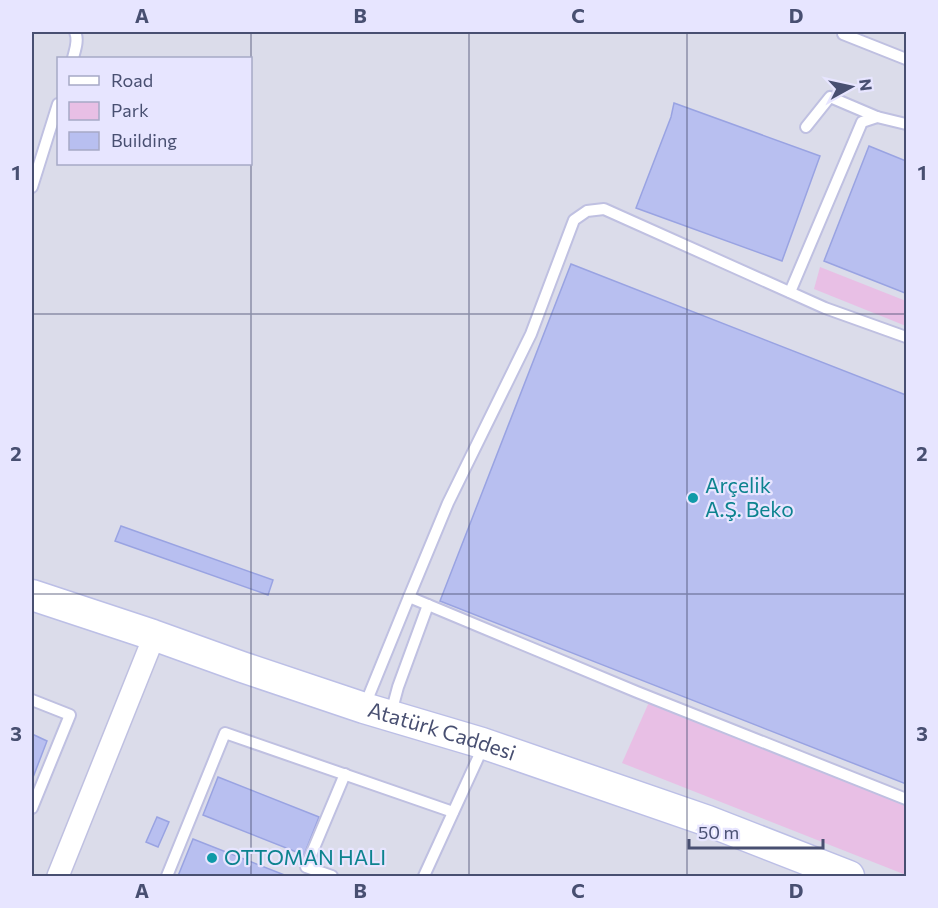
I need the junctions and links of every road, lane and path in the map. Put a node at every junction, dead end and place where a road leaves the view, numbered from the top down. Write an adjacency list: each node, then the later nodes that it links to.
1 (75, 32): 3 (lane)
2 (844, 32): 4 (lane)
3 (73, 57)
4 (906, 59)
5 (57, 107): 9 (lane)
6 (877, 117): 7 (lane); 8 (lane); 10 (lane)
7 (906, 124)
8 (806, 127)
9 (32, 187)
10 (790, 292): 11 (lane); 13 (lane)
11 (906, 337)
12 (32, 595): 15 (street, Atatürk Caddesi)
13 (409, 597): 14 (lane); 17 (lane)
14 (428, 605): 17 (lane); 20 (lane)
15 (153, 634): 17 (street, Atatürk Caddesi); 23 (street)
16 (32, 700): 21 (lane)
17 (377, 712): 18 (street, Atatürk Caddesi)
18 (482, 743): 22 (lane); 27 (street, Atatürk Caddesi)
19 (345, 774): 22 (lane); 24 (lane); 25 (lane)
20 (906, 799)
21 (32, 808)
22 (453, 812): 26 (lane)
23 (58, 876)
24 (167, 876)
25 (332, 876)
26 (424, 876)
27 (849, 876)

